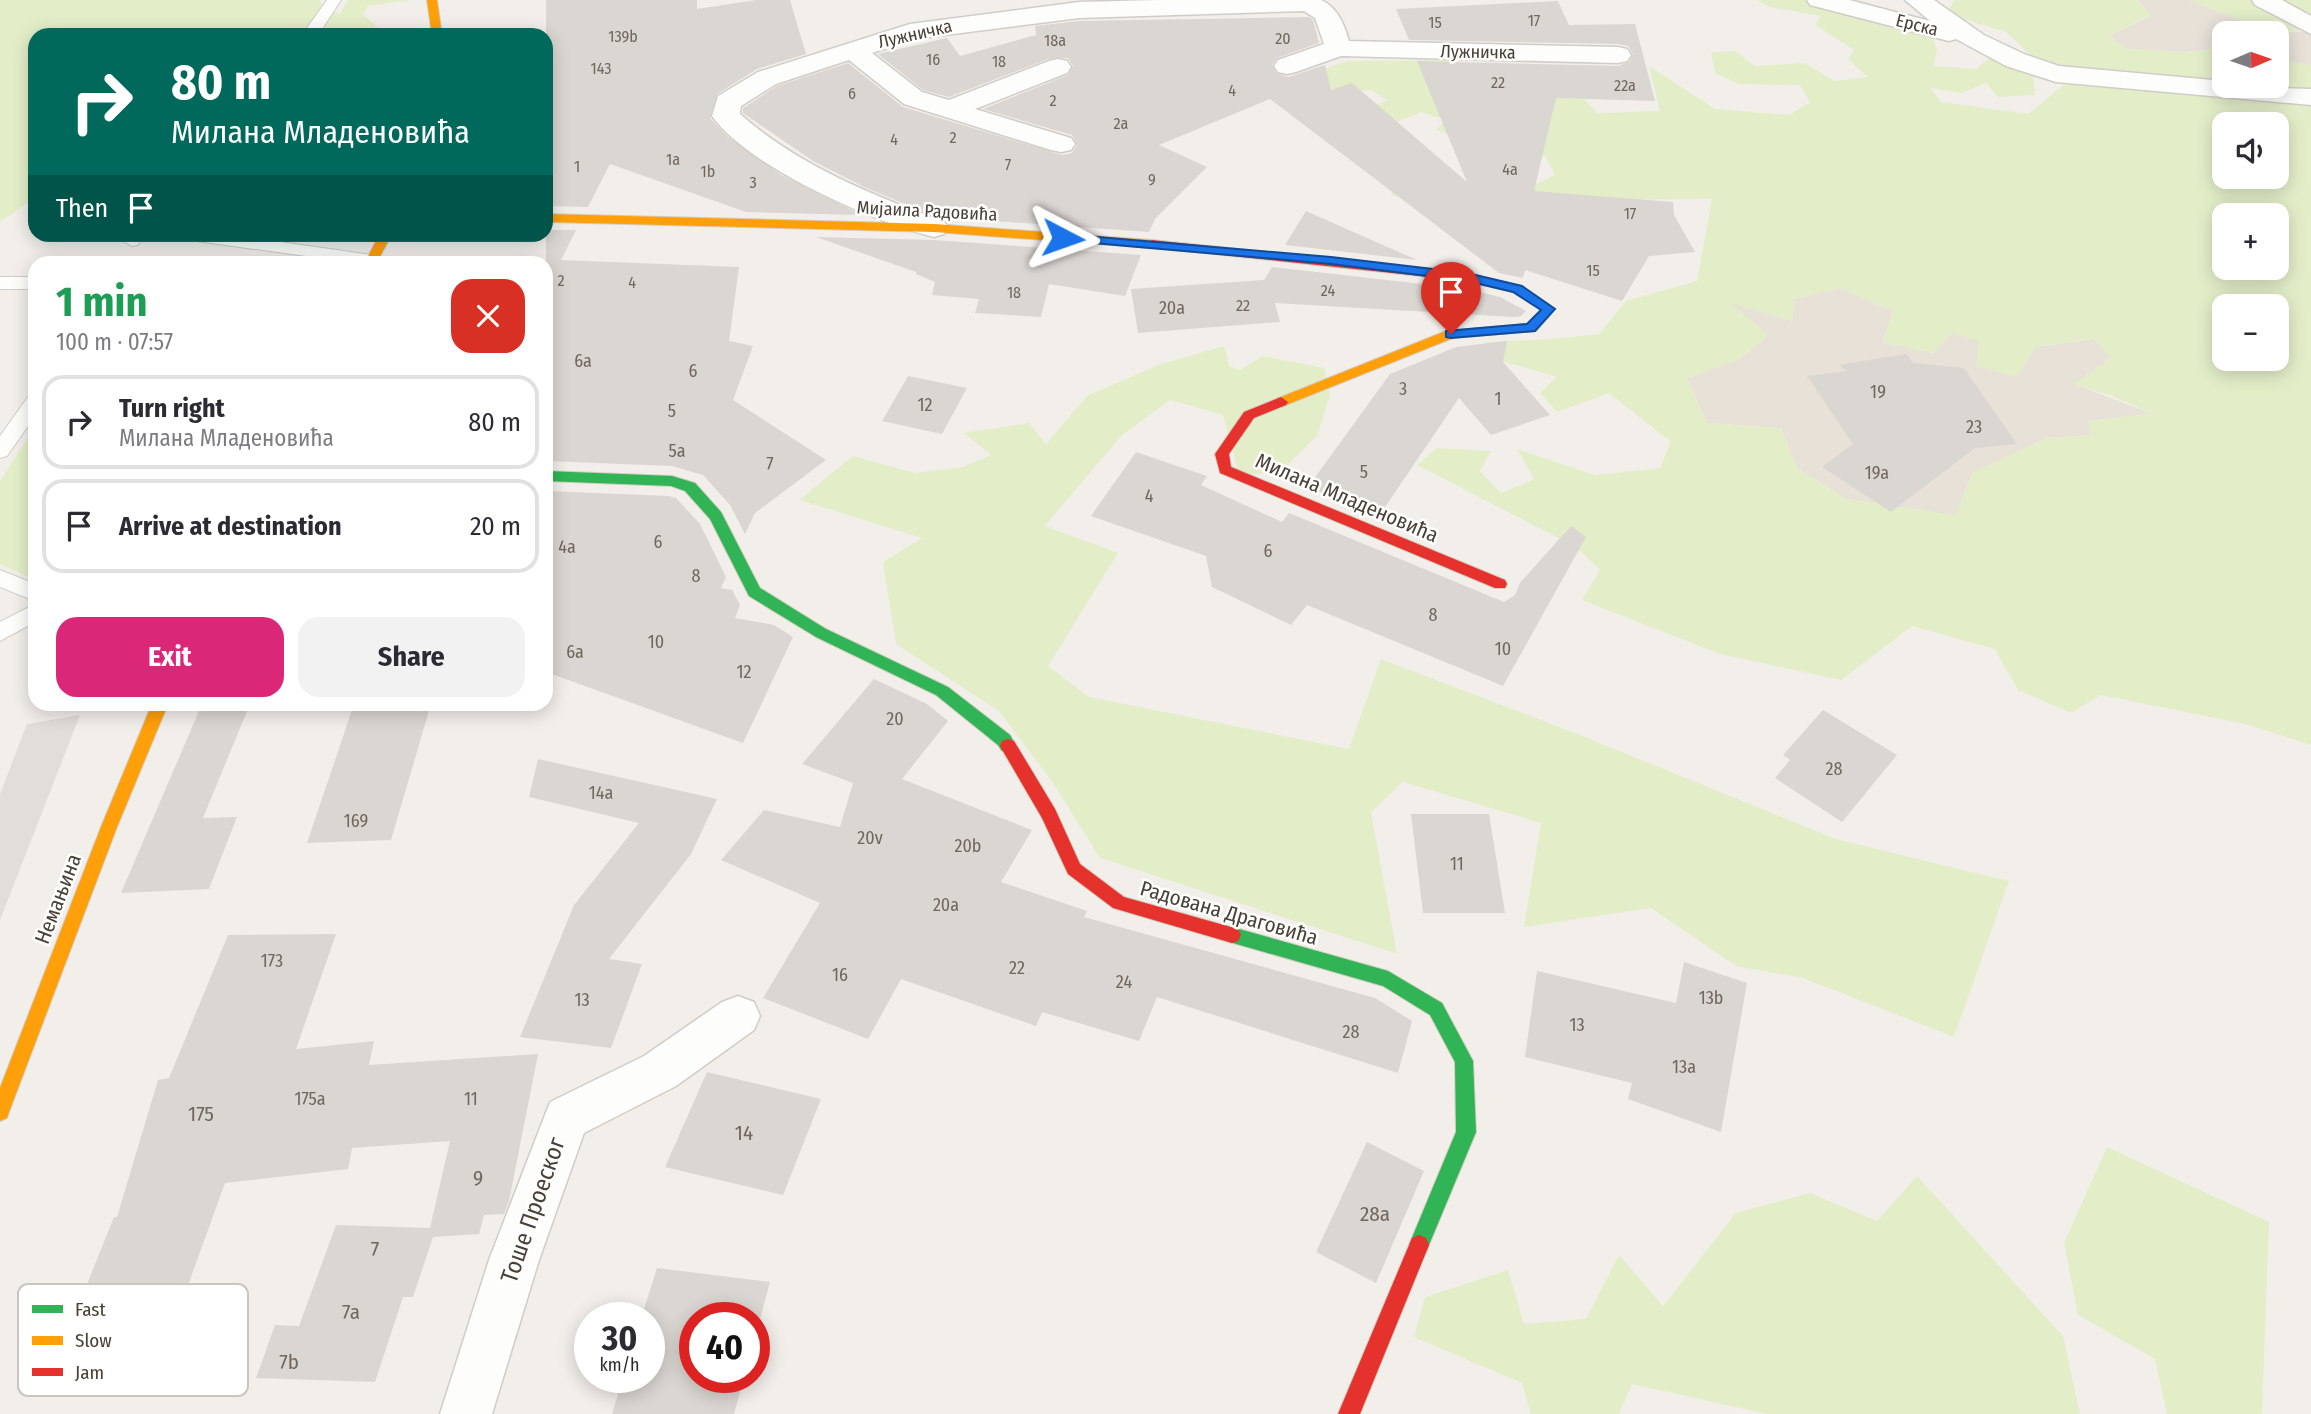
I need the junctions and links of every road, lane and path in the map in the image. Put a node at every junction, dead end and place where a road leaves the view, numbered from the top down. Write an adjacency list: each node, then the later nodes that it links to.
1 (334, 0): 7 (lane)
2 (432, 0): 8 (street)
3 (1819, 0): 9 (street, Ерска)
4 (1917, 0): 9 (street)
5 (2264, 0): 6 (street)
6 (2311, 26)
7 (316, 28)
8 (436, 28)
9 (1975, 40): 15 (street)
10 (1338, 48): 11 (street, Лужничка); 12 (street, Лужничка); 13 (street, Лужничка)
11 (853, 50): 16 (street); 19 (street, Лужничка)
12 (1618, 55)
13 (1287, 66)
14 (1058, 67): 16 (street)
15 (2311, 97)
16 (948, 110): 17 (street)
17 (1061, 144)
18 (553, 218): 19 (street, Мијаила Радовића)
19 (934, 228): 24 (street, Мијаила Радовића)
20 (238, 242): 21 (lane)
21 (337, 256)
22 (28, 283): 23 (lane)
23 (0, 284)
24 (1549, 309): 29 (street, Милана Младеновића)
25 (28, 412): 26 (lane)
26 (0, 451)
27 (553, 476): 37 (street, Радована Драговића)
28 (0, 578): 30 (lane)
29 (1500, 584)
30 (28, 590)
31 (28, 616): 32 (lane)
32 (0, 633)
33 (157, 711): 35 (street, Немањина)
34 (738, 1016): 36 (street, Тоше Проеског)
35 (0, 1112)
36 (466, 1414)
37 (1349, 1414)

